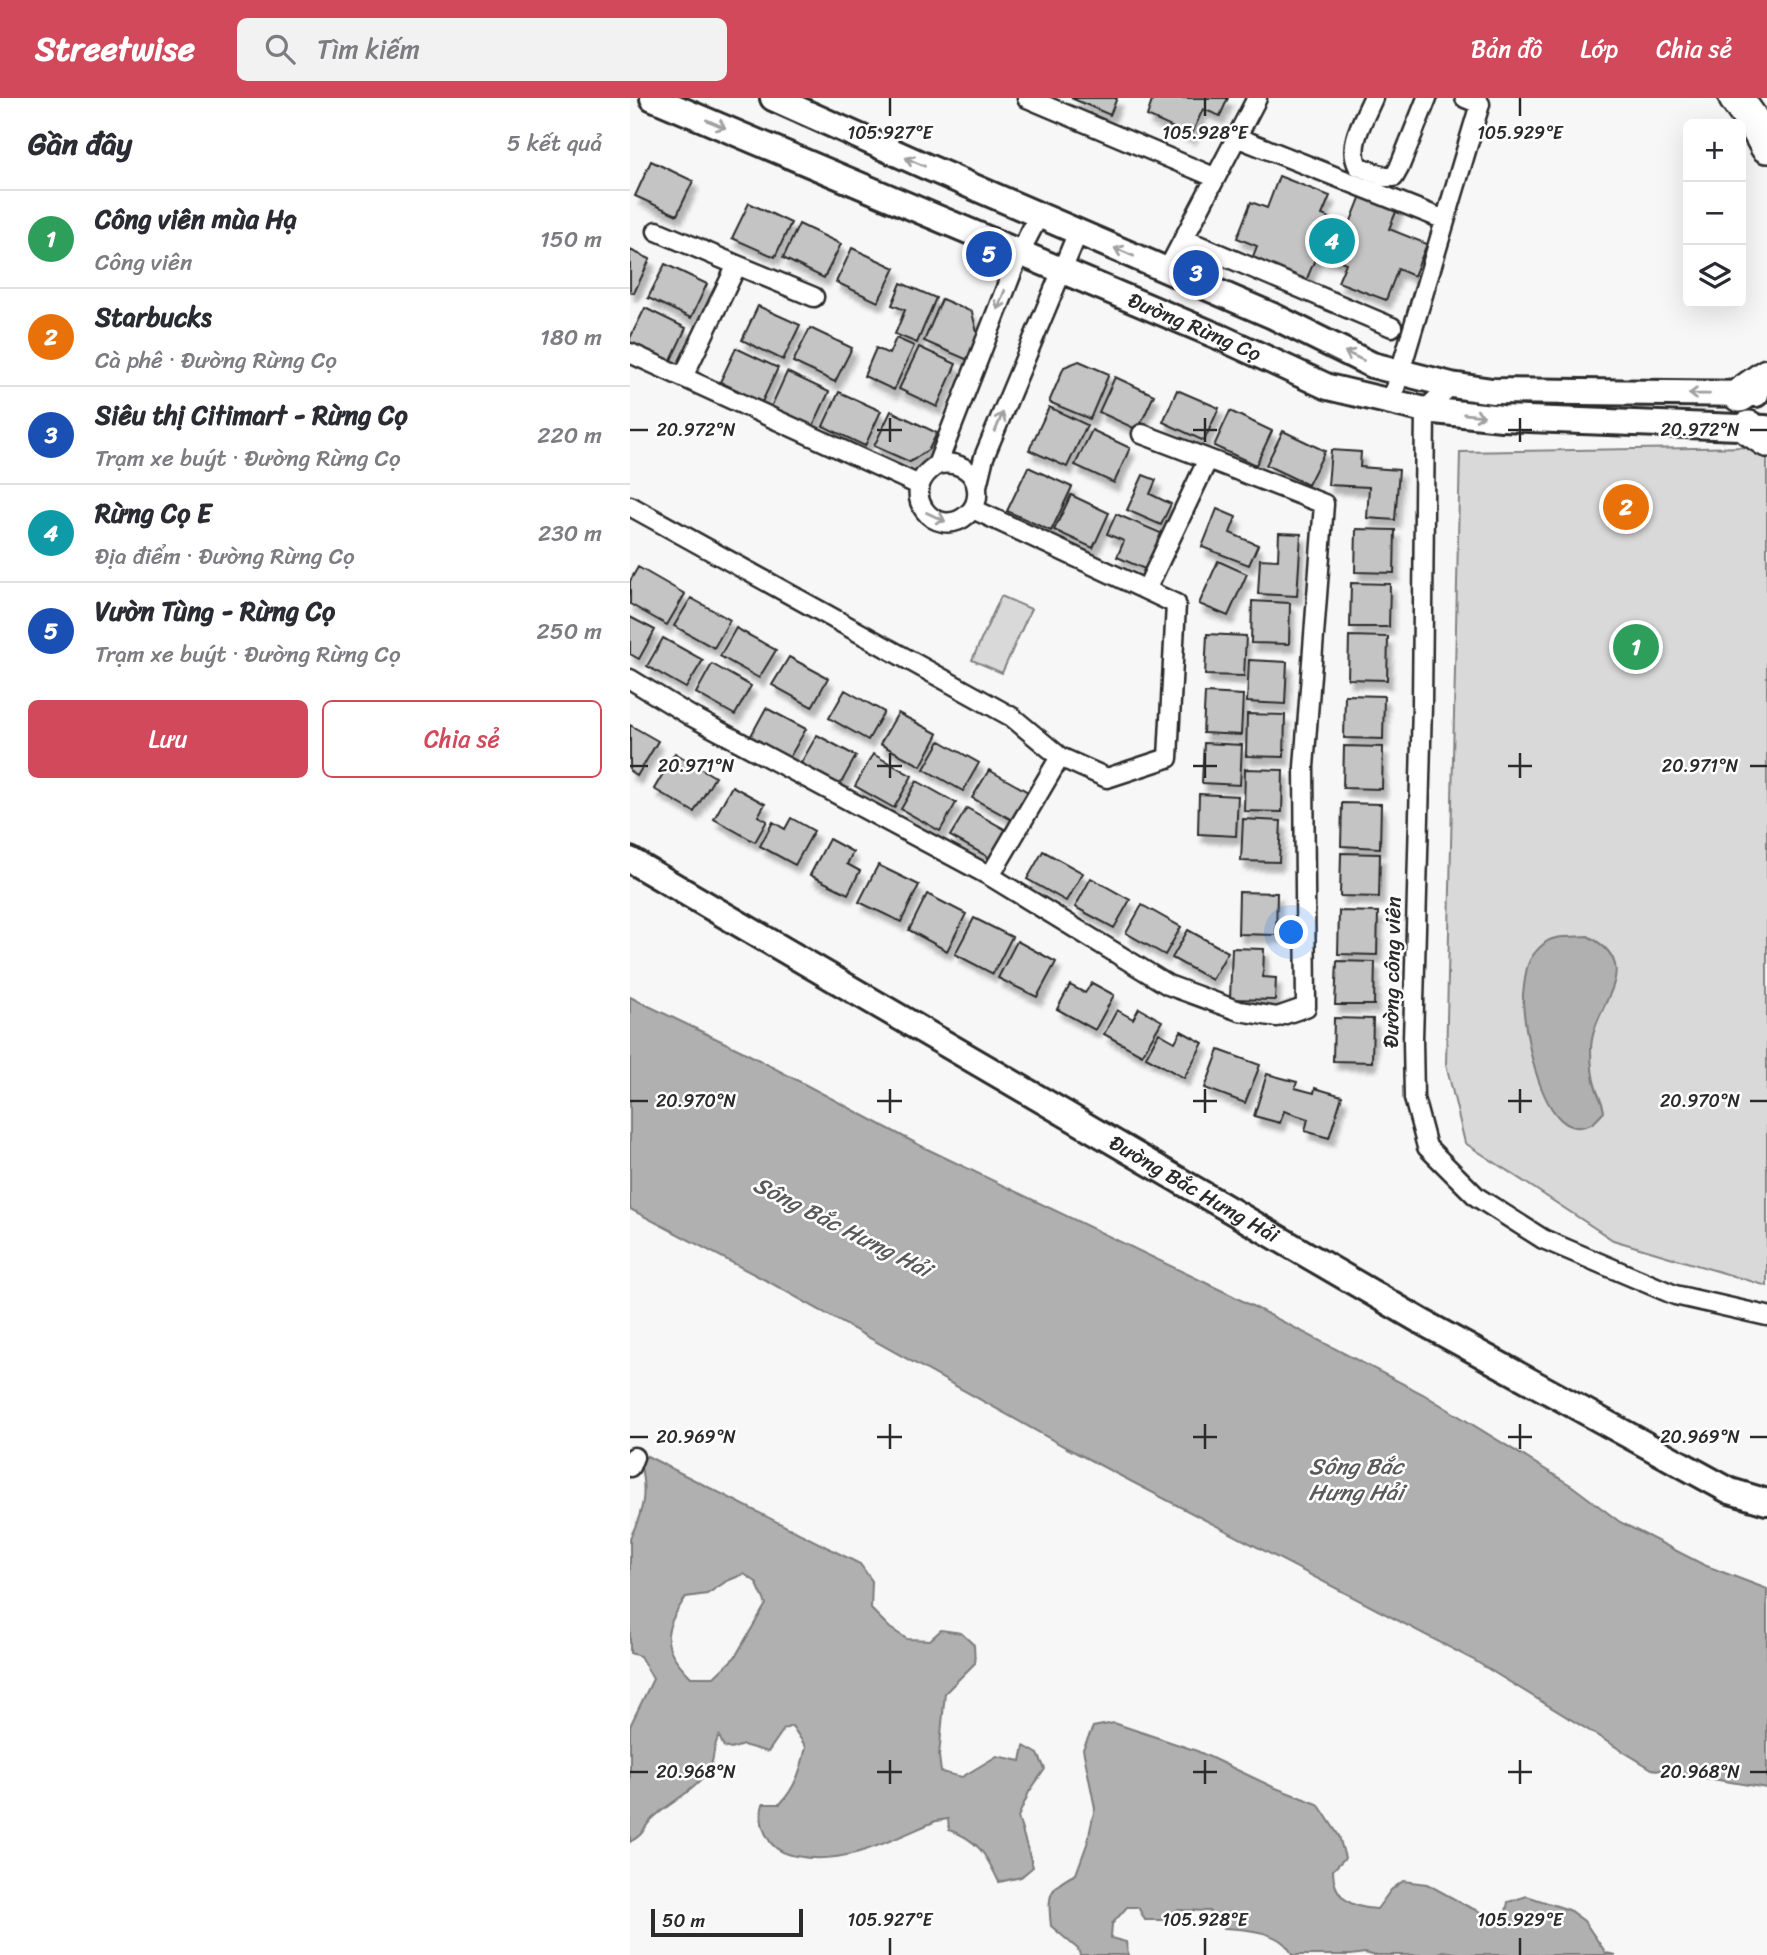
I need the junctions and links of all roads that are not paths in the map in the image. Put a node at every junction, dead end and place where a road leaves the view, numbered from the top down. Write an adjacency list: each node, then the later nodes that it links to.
1 (653, 98): 17 (street, Đường Rừng Cọ, one-way to 17)
2 (773, 98): 12 (street, Đường Rừng Cọ, one-way to 2)
3 (1027, 98): 11 (street)
4 (1257, 98): 9 (street)
5 (1373, 98): 6 (street)
6 (1427, 98)
7 (1465, 98): 13 (street)
8 (1736, 98): 10 (highway)
9 (1236, 137): 11 (street); 13 (street)
10 (1767, 146)
11 (1214, 177): 16 (street)
12 (1039, 215): 15 (street, Đường Rừng Cọ); 17 (street)
13 (1445, 220): 24 (street)
14 (657, 230): 18 (street)
15 (1078, 232): 19 (street); 20 (street, Đường Rừng Cọ, one-way to 15)
16 (1184, 239): 20 (street); 22 (street)
17 (1020, 252): 19 (street, Đường Rừng Cọ); 33 (street, one-way to 33)
18 (737, 265): 21 (street); 25 (street)
19 (1061, 270): 28 (street, Đường Rừng Cọ); 35 (street, one-way to 19)
20 (1167, 271): 24 (street, Đường Rừng Cọ, one-way to 20)
21 (814, 297)
22 (1392, 327)
23 (630, 353): 25 (street)
24 (1399, 372): 26 (street, Đường Rừng Cọ); 28 (street)
25 (683, 377): 34 (street)
26 (1451, 385): 27 (street, Đường Rừng Cọ, one-way to 26); 29 (street)
27 (1758, 388)
28 (1391, 402): 29 (street, Đường Rừng Cọ)
29 (1425, 410): 30 (street, Đường Rừng Cọ, one-way to 30); 43 (street, Đường công viên)
30 (1761, 432)
31 (1142, 433): 32 (street)
32 (1208, 459): 38 (street); 42 (street)
33 (937, 465): 34 (street); 35 (street)
34 (919, 485): 36 (street, one-way to 36)
35 (977, 486): 36 (street)
36 (973, 509): 38 (street)
37 (632, 510): 40 (street)
38 (1146, 590): 40 (street)
39 (630, 679): 42 (street)
40 (1059, 757): 42 (street)
41 (630, 860): 44 (street, Đường Bắc Hưng Hải)
42 (990, 876)
43 (1767, 1316)
44 (1767, 1502)

